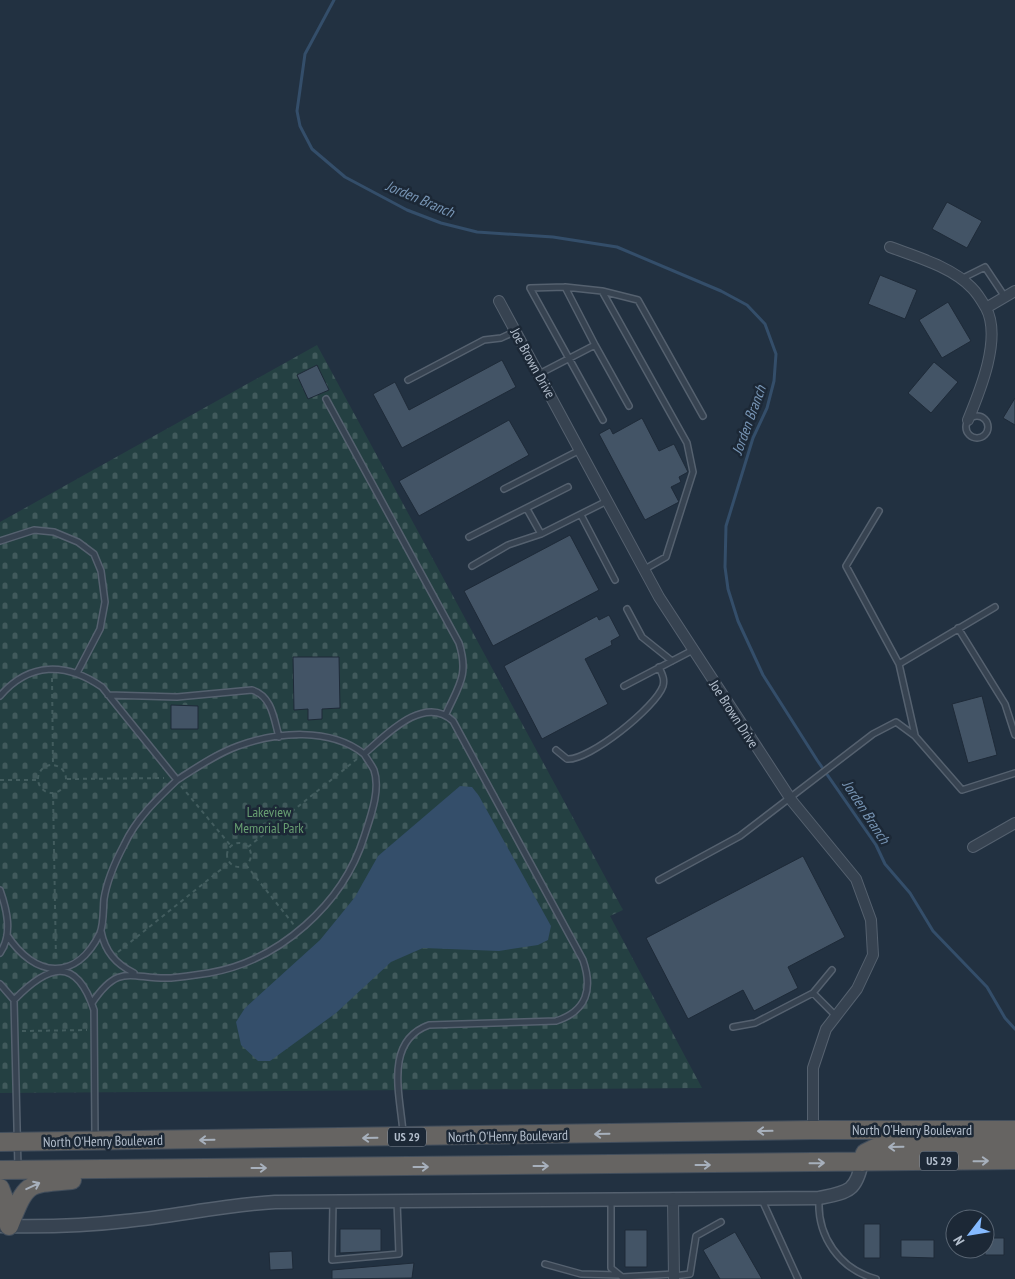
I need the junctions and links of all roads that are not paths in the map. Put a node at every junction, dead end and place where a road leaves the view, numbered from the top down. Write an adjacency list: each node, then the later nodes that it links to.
1 (890, 247): 2 (street)
2 (960, 279): 6 (lane); 8 (street)
3 (565, 287): 4 (lane); 10 (lane); 11 (lane)
4 (602, 291): 16 (lane); 30 (lane)
5 (1015, 291): 6 (street)
6 (1005, 297): 8 (street)
7 (499, 300): 9 (street, Joe Brown Drive)
8 (986, 308): 18 (street)
9 (516, 331): 12 (street, Joe Brown Drive); 13 (lane)
10 (595, 344): 11 (lane); 15 (lane)
11 (569, 359): 12 (lane); 17 (lane)
12 (540, 374): 19 (street, Joe Brown Drive)
13 (408, 380)
14 (326, 399): 43 (lane)
15 (630, 406)
16 (703, 416)
17 (603, 420)
18 (968, 420): 18 (lane)
19 (580, 450): 21 (lane); 22 (street, Joe Brown Drive)
20 (568, 487): 23 (lane)
21 (504, 488)
22 (608, 501): 25 (lane); 30 (street, Joe Brown Drive)
23 (527, 509): 26 (lane); 27 (lane)
24 (879, 511): 37 (lane)
25 (581, 514): 26 (lane); 31 (lane)
26 (540, 534): 29 (lane)
27 (468, 537)
28 (0, 541): 39 (lane)
29 (472, 566)
30 (644, 570): 35 (street, Joe Brown Drive)
31 (615, 580)
32 (995, 607): 34 (lane)
33 (627, 609): 36 (lane)
34 (958, 628): 37 (lane); 44 (lane)
35 (693, 650): 36 (lane); 51 (street, Joe Brown Drive)
36 (672, 661): 38 (lane)
37 (900, 664): 45 (lane)
38 (660, 667): 40 (lane); 47 (lane)
39 (77, 673): 41 (lane); 42 (lane)
40 (624, 686)
41 (108, 694): 46 (lane); 50 (lane)
42 (0, 696)
43 (446, 714): 48 (lane); 70 (lane)
44 (1015, 735)
45 (915, 736): 49 (lane); 51 (lane)
46 (279, 737): 48 (lane); 50 (lane)
47 (556, 750)
48 (364, 754): 61 (lane)
49 (1015, 773)
50 (177, 780): 56 (lane)
51 (789, 797): 54 (lane); 66 (street, Joe Brown Drive)
52 (1015, 823): 53 (street)
53 (973, 847)
54 (659, 880)
55 (0, 890): 57 (lane)
56 (100, 931): 59 (lane); 61 (lane)
57 (7, 934): 58 (lane); 59 (lane)
58 (0, 953)
59 (58, 970): 64 (lane); 65 (lane)
60 (832, 970): 63 (lane)
61 (135, 974): 65 (lane)
62 (0, 984): 64 (lane)
63 (813, 993): 66 (lane); 67 (lane)
64 (14, 1000): 73 (lane)
65 (92, 1003): 71 (lane)
66 (836, 1016): 68 (street, Joe Brown Drive)
67 (733, 1027)
68 (814, 1130): 69 (highway, North O'Henry Boulevard / US 29); 70 (highway, North O'Henry Boulevard / US 29, one-way to 70)
69 (1015, 1130)
70 (404, 1137): 71 (highway, North O'Henry Boulevard / US 29, one-way to 71)
71 (95, 1141): 73 (highway, North O'Henry Boulevard / US 29)
72 (0, 1142): 73 (highway, North O'Henry Boulevard / US 29)
73 (18, 1142): 79 (lane)
74 (1015, 1143): 76 (highway, one-way to 76)
75 (1015, 1160): 76 (highway, North O'Henry Boulevard / US 29, one-way to 75)
76 (862, 1162): 77 (highway, North O'Henry Boulevard / US 29, one-way to 76); 84 (street)
77 (202, 1168): 79 (highway, North O'Henry Boulevard / US 29); 88 (highway, one-way to 77)
78 (0, 1170): 79 (highway, North O'Henry Boulevard / US 29)
79 (18, 1171)
80 (0, 1188): 88 (highway)
81 (611, 1198): 82 (street); 85 (street); 90 (lane)
82 (673, 1198): 83 (street); 91 (street)
83 (761, 1198): 84 (street); 92 (lane)
84 (819, 1198): 93 (lane)
85 (397, 1200): 86 (street); 86 (lane)
86 (333, 1201): 88 (street)
87 (722, 1222): 91 (lane)
88 (5, 1226)
89 (545, 1264): 90 (lane)
90 (618, 1275): 91 (lane)
91 (674, 1276)
92 (798, 1279)
93 (876, 1279)

